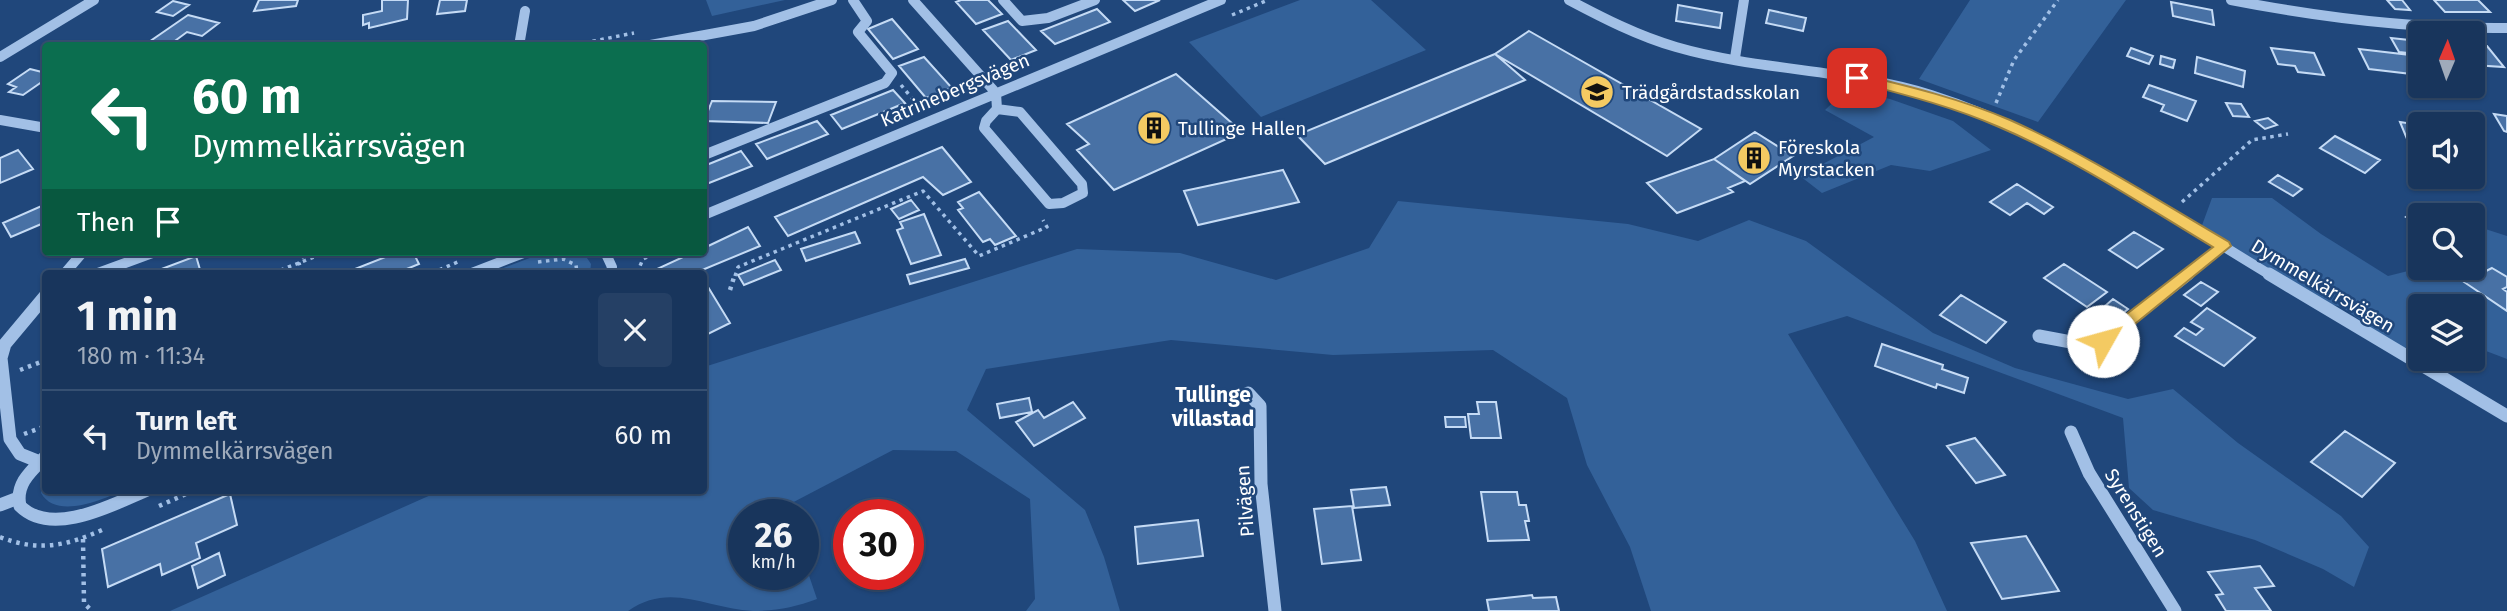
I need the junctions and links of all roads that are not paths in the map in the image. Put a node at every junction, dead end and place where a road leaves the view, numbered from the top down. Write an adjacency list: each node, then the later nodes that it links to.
1 (93, 0): 15 (street)
2 (832, 0): 14 (street)
3 (853, 0): 21 (street)
4 (914, 0): 17 (street)
5 (1003, 0): 6 (street)
6 (1095, 0)
7 (1221, 0): 17 (street, Katrinebergsvägen)
8 (1569, 0): 16 (street, Dymmelkärrsvägen)
9 (1744, 0): 16 (street)
10 (2231, 0): 12 (street)
11 (525, 11): 13 (street)
12 (2507, 28)
13 (520, 42)
14 (667, 42)
15 (0, 57)
16 (1735, 58): 23 (street, Dymmelkärrsvägen)
17 (996, 93): 18 (street); 22 (street, Katrinebergsvägen)
18 (997, 109): 18 (street)
19 (0, 120): 20 (street)
20 (42, 127)
21 (707, 154)
22 (707, 214)
23 (2224, 246): 31 (street); 33 (street, Dymmelkärrsvägen)
24 (80, 256): 27 (street)
25 (144, 256): 28 (street)
26 (528, 258): 29 (street)
27 (68, 270)
28 (106, 270)
29 (483, 270)
30 (42, 300): 35 (street)
31 (2039, 336)
32 (1248, 394): 40 (street, Pilvägen)
33 (2507, 416)
34 (2071, 432): 41 (street, Syrenstigen)
35 (42, 460)
36 (42, 461): 38 (street)
37 (137, 494): 38 (street)
38 (18, 498): 39 (street)
39 (0, 505)
40 (1275, 611)
41 (2175, 611)

